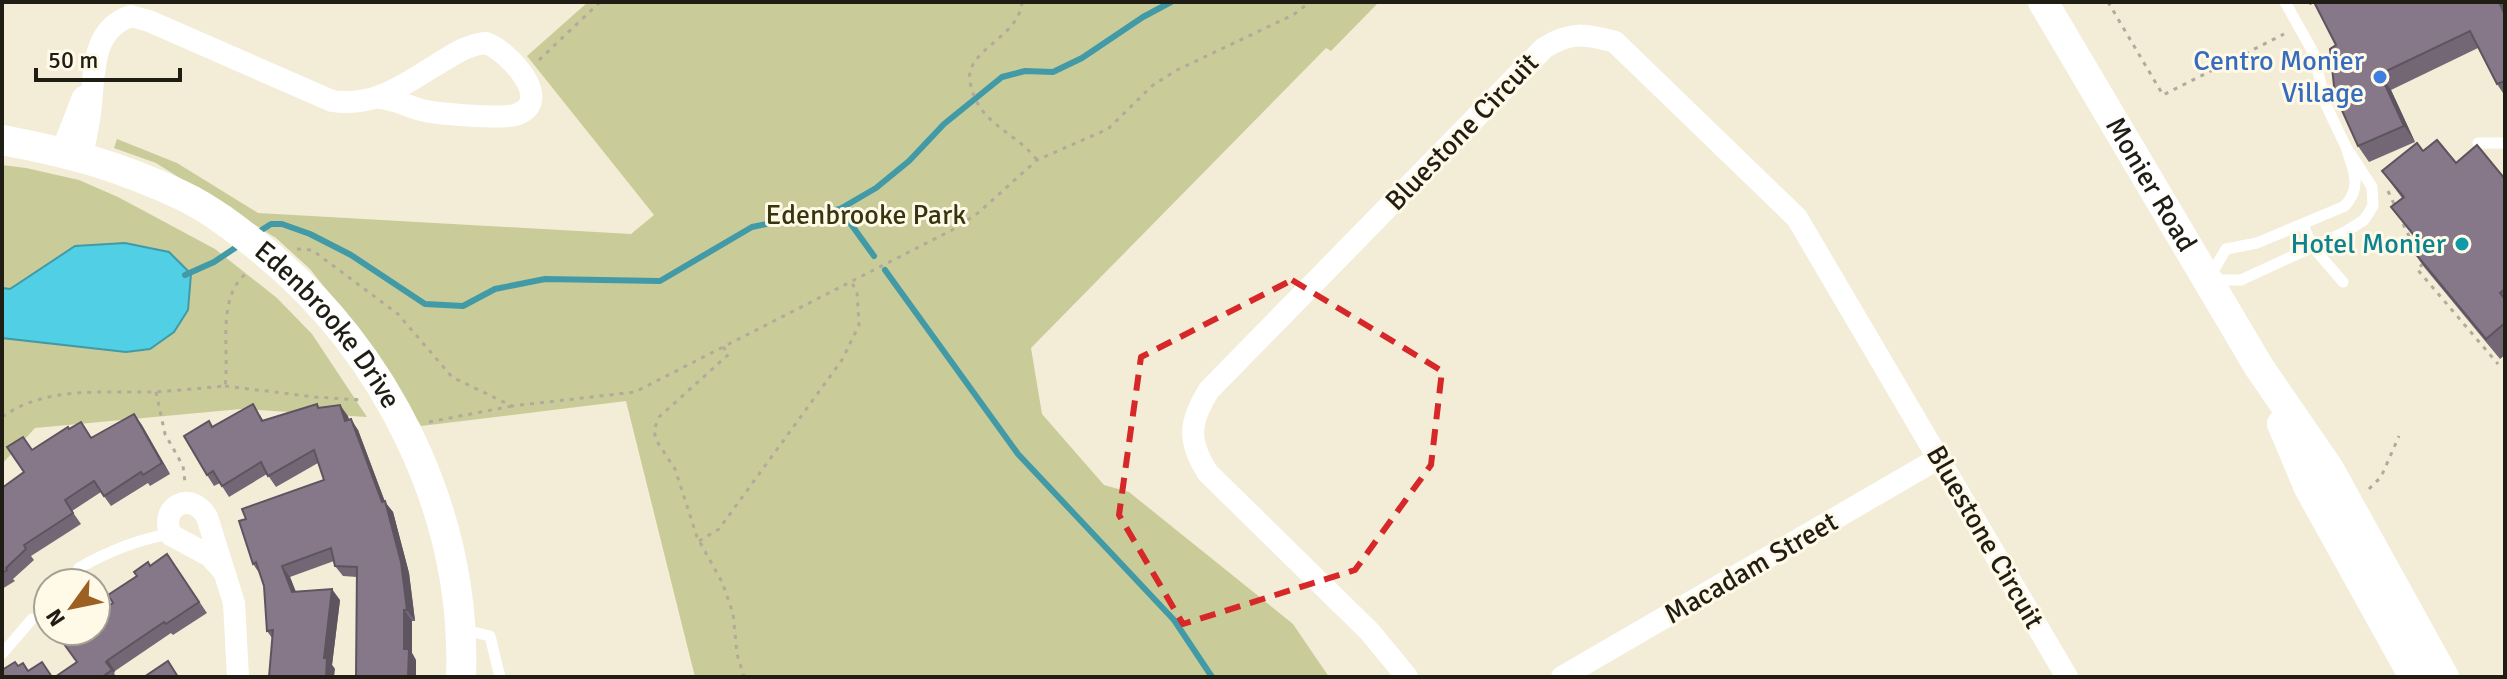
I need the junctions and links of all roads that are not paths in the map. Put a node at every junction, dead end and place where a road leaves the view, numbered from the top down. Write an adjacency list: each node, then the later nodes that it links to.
1 (2043, 2): 12 (main road, Monier Road)
2 (2285, 2): 8 (lane)
3 (137, 9): 4 (street); 9 (street)
4 (380, 98): 4 (street)
5 (2, 140): 9 (main road, Edenbrooke Drive)
6 (2478, 143): 7 (lane)
7 (2505, 143)
8 (2346, 147): 10 (lane); 11 (lane)
9 (72, 154): 20 (main road, Edenbrooke Drive)
10 (2303, 225): 11 (lane); 12 (lane)
11 (2312, 246): 12 (lane); 13 (lane)
12 (2208, 280): 14 (main road, Monier Road)
13 (2343, 282)
14 (2259, 367): 28 (main road, Monier Road); 29 (main road, Monier Road)
15 (1939, 458): 25 (street, Bluestone Circuit); 26 (street, Macadam Street); 27 (street, Bluestone Circuit)
16 (171, 534): 17 (lane); 18 (street); 18 (street)
17 (81, 567)
18 (224, 572): 22 (street)
19 (32, 619): 21 (lane)
20 (461, 629): 23 (main road, Edenbrooke Drive); 24 (lane)
21 (2, 654)
22 (238, 677)
23 (461, 677)
24 (500, 677)
25 (1407, 677)
26 (1562, 677)
27 (2067, 677)
28 (2414, 677)
29 (2444, 677)

